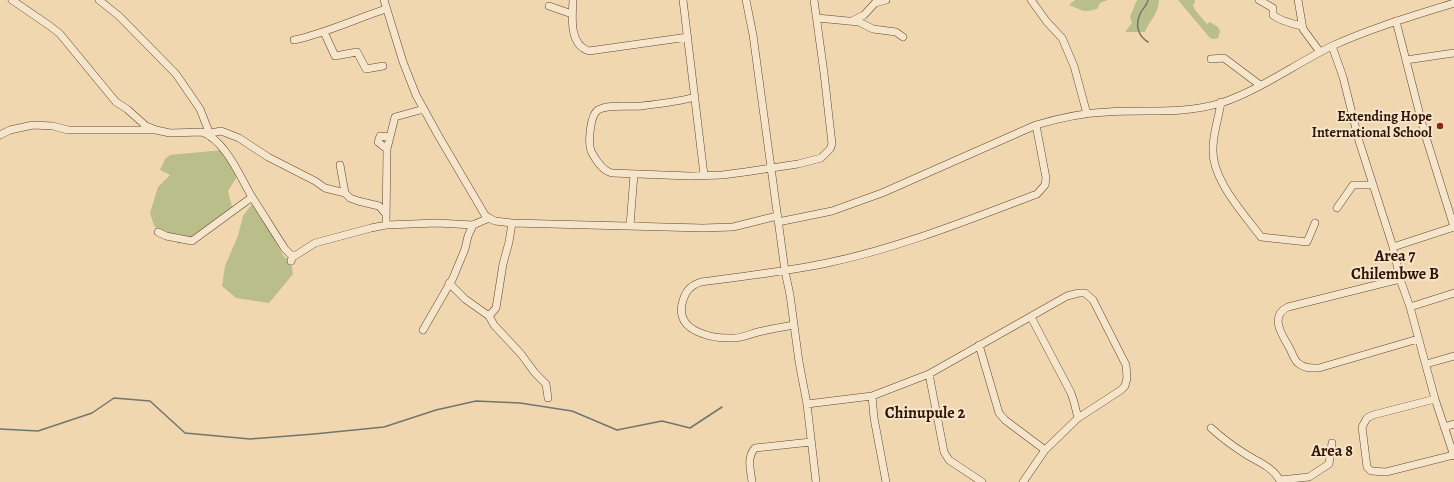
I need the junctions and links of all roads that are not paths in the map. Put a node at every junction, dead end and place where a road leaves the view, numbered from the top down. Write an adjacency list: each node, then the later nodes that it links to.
1 (12, 0): 36 (street)
2 (99, 0): 38 (street)
3 (384, 0): 14 (street)
4 (573, 0): 15 (street)
5 (683, 0): 21 (street)
6 (746, 0): 40 (street)
7 (814, 0): 16 (street)
8 (886, 0): 17 (street)
9 (1031, 0): 34 (street)
10 (1260, 0): 19 (street)
11 (1298, 0): 19 (street)
12 (1454, 3): 18 (street)
13 (548, 6): 15 (street)
14 (386, 9): 20 (street); 33 (street)
15 (572, 14): 21 (street)
16 (817, 18): 17 (street); 40 (street)
17 (852, 21): 22 (street)
18 (1396, 21): 24 (street); 28 (street)
19 (1302, 26): 25 (street)
20 (324, 32): 23 (street); 29 (street)
21 (688, 37): 31 (street)
22 (904, 37)
23 (294, 40)
24 (1332, 46): 25 (street); 43 (street)
25 (1320, 52): 30 (street)
26 (1454, 53): 28 (street)
27 (1211, 59): 30 (street)
28 (1406, 60): 55 (street)
29 (383, 66)
30 (1260, 85): 32 (street)
31 (695, 97): 41 (street); 42 (street)
32 (1222, 102): 34 (street); 51 (street)
33 (424, 109): 47 (street); 48 (street)
34 (1087, 114): 35 (street)
35 (1036, 125): 49 (street); 58 (street)
36 (156, 130): 37 (street); 38 (street)
37 (0, 135)
38 (211, 135): 44 (street); 45 (street)
39 (340, 166): 44 (street)
40 (771, 168): 42 (street); 49 (street)
41 (634, 174): 42 (street); 54 (street)
42 (704, 176)
43 (1373, 185): 46 (street); 57 (street)
44 (345, 193): 47 (street)
45 (252, 197): 52 (street); 56 (street)
46 (1337, 208)
47 (386, 214): 52 (street)
48 (489, 218): 50 (street); 53 (street)
49 (777, 219): 54 (street); 58 (street)
50 (512, 223): 54 (street); 63 (street)
51 (1315, 223)
52 (386, 225): 53 (street)
53 (473, 225): 60 (street)
54 (630, 226)
55 (1454, 227): 57 (street)
56 (158, 232)
57 (1393, 247): 59 (street)
58 (784, 271): 65 (street); 65 (street)
59 (1400, 279): 62 (street); 67 (street)
60 (449, 284): 63 (street); 66 (street)
61 (1454, 293): 62 (street)
62 (1410, 307): 67 (street)
63 (489, 316): 73 (street)
64 (1031, 317): 68 (street); 76 (street); 76 (street)
65 (794, 325): 75 (street)
66 (423, 330)
67 (1418, 339): 70 (street)
68 (979, 346): 71 (street); 82 (street)
69 (1454, 356): 70 (street)
70 (1426, 364): 74 (street)
71 (929, 374): 72 (street); 88 (street)
72 (872, 396): 75 (street); 87 (street)
73 (548, 398)
74 (1435, 399): 78 (street); 83 (street)
75 (807, 404): 80 (street)
76 (1078, 418): 82 (street)
77 (1454, 424): 78 (street)
78 (1444, 427): 83 (street)
79 (1211, 428): 84 (street)
80 (811, 442): 85 (street); 86 (street)
81 (1332, 443): 84 (street)
82 (1045, 450): 89 (street)
83 (1454, 455)
84 (1280, 481)
85 (752, 482)
86 (816, 482)
87 (886, 482)
88 (982, 482)
89 (1023, 482)

